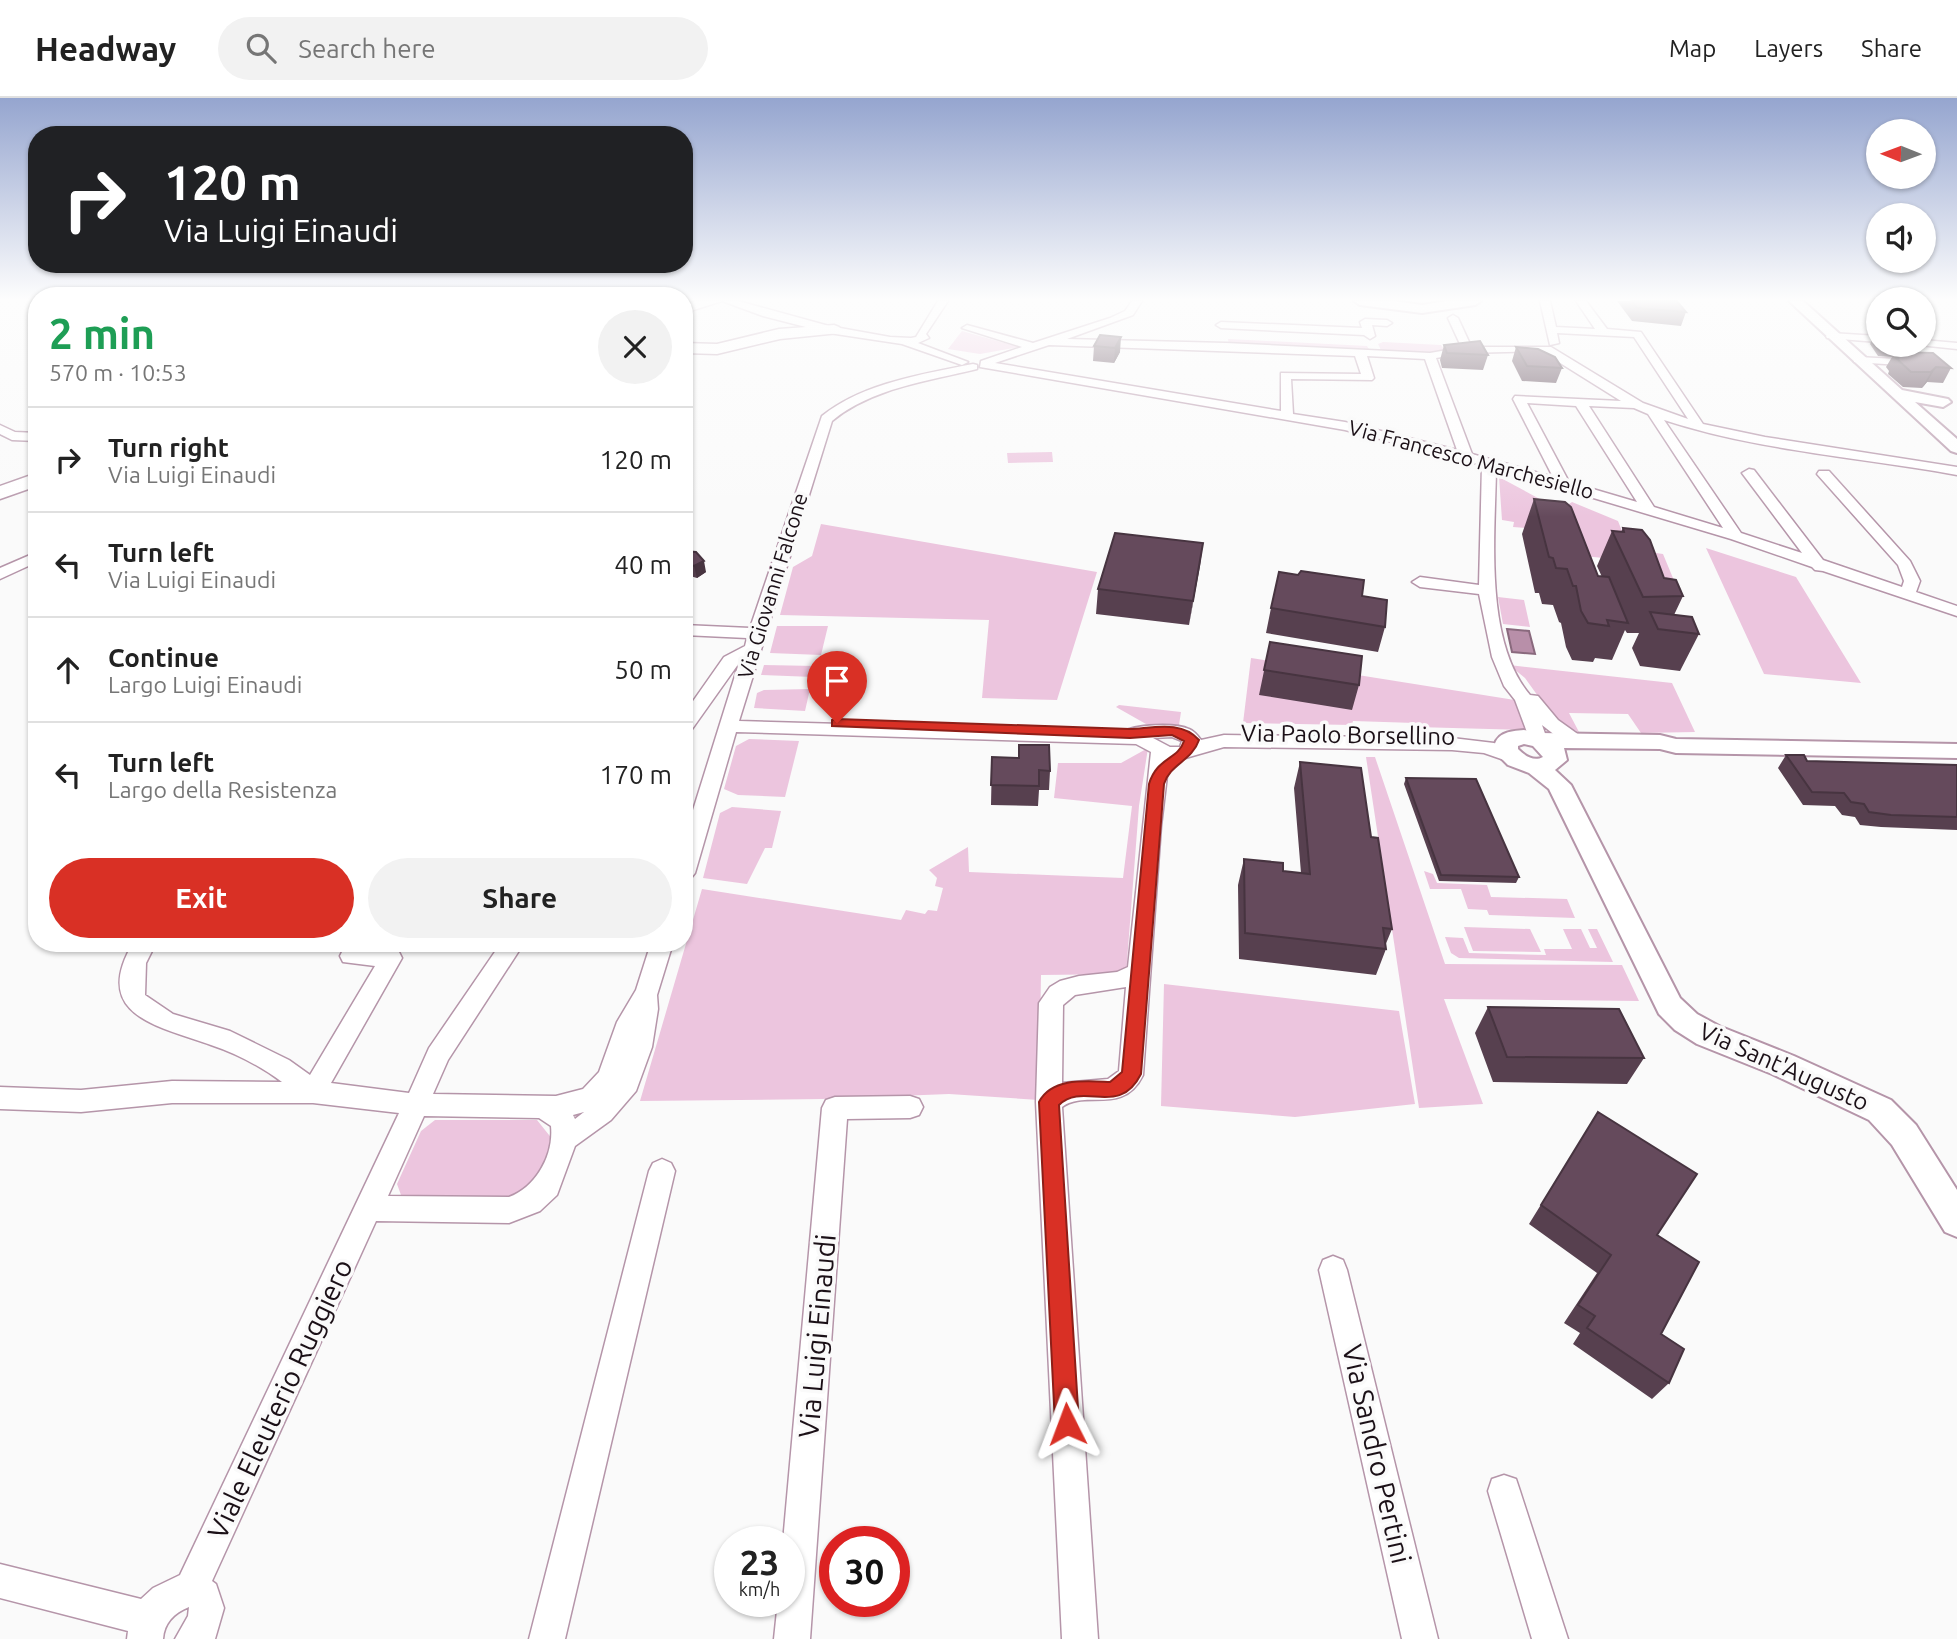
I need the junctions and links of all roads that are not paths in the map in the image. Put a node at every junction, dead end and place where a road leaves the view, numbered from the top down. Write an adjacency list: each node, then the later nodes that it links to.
1 (941, 373): 38 (street, Via Giovanni Falcone)
2 (1024, 373): 13 (street, Via Francesco Marchesiello)
3 (1367, 373): 13 (street)
4 (1436, 373): 18 (street)
5 (1592, 373): 10 (street)
6 (1663, 373): 14 (street)
7 (1874, 373): 8 (main road)
8 (1896, 394): 11 (main road); 12 (main road)
9 (1580, 402): 10 (street); 26 (street); 28 (street)
10 (1642, 406): 14 (street); 29 (street)
11 (1916, 412): 12 (main road); 17 (main road)
12 (1952, 412)
13 (1287, 416): 18 (street, Via Francesco Marchesiello)
14 (1698, 425): 19 (street)
15 (0, 429): 16 (street)
16 (28, 437)
17 (1957, 448)
18 (1466, 456): 20 (street, Via Francesco Marchesiello)
19 (1910, 459): 21 (street); 22 (street)
20 (1489, 463): 26 (street, Via Francesco Marchesiello); 34 (street)
21 (1957, 463)
22 (1957, 471)
23 (1749, 473): 31 (street)
24 (1824, 474): 35 (street)
25 (28, 482): 27 (highway)
26 (1563, 484): 28 (street, Via Francesco Marchesiello)
27 (0, 493)
28 (1648, 509): 29 (street, Via Francesco Marchesiello)
29 (1736, 536): 31 (street, Via Francesco Marchesiello)
30 (28, 560): 32 (street)
31 (1820, 567): 35 (street, Via Francesco Marchesiello)
32 (0, 574)
33 (1420, 582): 34 (street)
34 (1487, 590): 39 (street)
35 (1907, 594): 36 (street, Via Francesco Marchesiello)
36 (1957, 611)
37 (693, 631): 38 (street)
38 (755, 640): 40 (street); 41 (street, Via Giovanni Falcone)
39 (1512, 679): 42 (street); 45 (street)
40 (693, 715)
41 (730, 723): 43 (street, Via Paolo Borsellino); 47 (street, Via Giovanni Falcone)
42 (1577, 740): 44 (main road, Via Paolo Borsellino); 45 (main road, Via Paolo Borsellino)
43 (1166, 742): 45 (street, Via Paolo Borsellino); 52 (street)
44 (1676, 746): 45 (main road, Via Paolo Borsellino); 46 (main road, Via Paolo Borsellino)
45 (1532, 749): 67 (main road, Via Sant'Augusto)
46 (1957, 751)
47 (693, 844)
48 (138, 952): 58 (street)
49 (507, 952): 61 (street, Viale Eleuterio Ruggiero)
50 (659, 952): 54 (street)
51 (351, 956): 58 (street)
52 (1140, 971): 53 (street); 55 (street)
53 (1106, 985): 55 (street); 56 (street)
54 (647, 992): 62 (street); 64 (street)
55 (1136, 1024): 57 (street)
56 (1050, 1060): 57 (street); 60 (street)
57 (1079, 1089): 60 (street)
58 (313, 1092): 59 (street); 61 (street)
59 (0, 1098)
60 (1049, 1102): 76 (street)
61 (415, 1105): 62 (street); 66 (street, Viale Eleuterio Ruggiero)
62 (544, 1107): 64 (street)
63 (910, 1107): 75 (street, Via Luigi Einaudi)
64 (565, 1139): 66 (street)
65 (662, 1171): 74 (street)
66 (368, 1208): 71 (street, Viale Eleuterio Ruggiero)
67 (1957, 1222)
68 (1333, 1270): 77 (street, Via Sandro Pertini)
69 (1504, 1491): 78 (street)
70 (0, 1581): 72 (street)
71 (191, 1589): 72 (street); 73 (street)
72 (147, 1629)
73 (193, 1639)
74 (547, 1639)
75 (792, 1639)
76 (1080, 1639)
77 (1420, 1639)
78 (1550, 1639)

